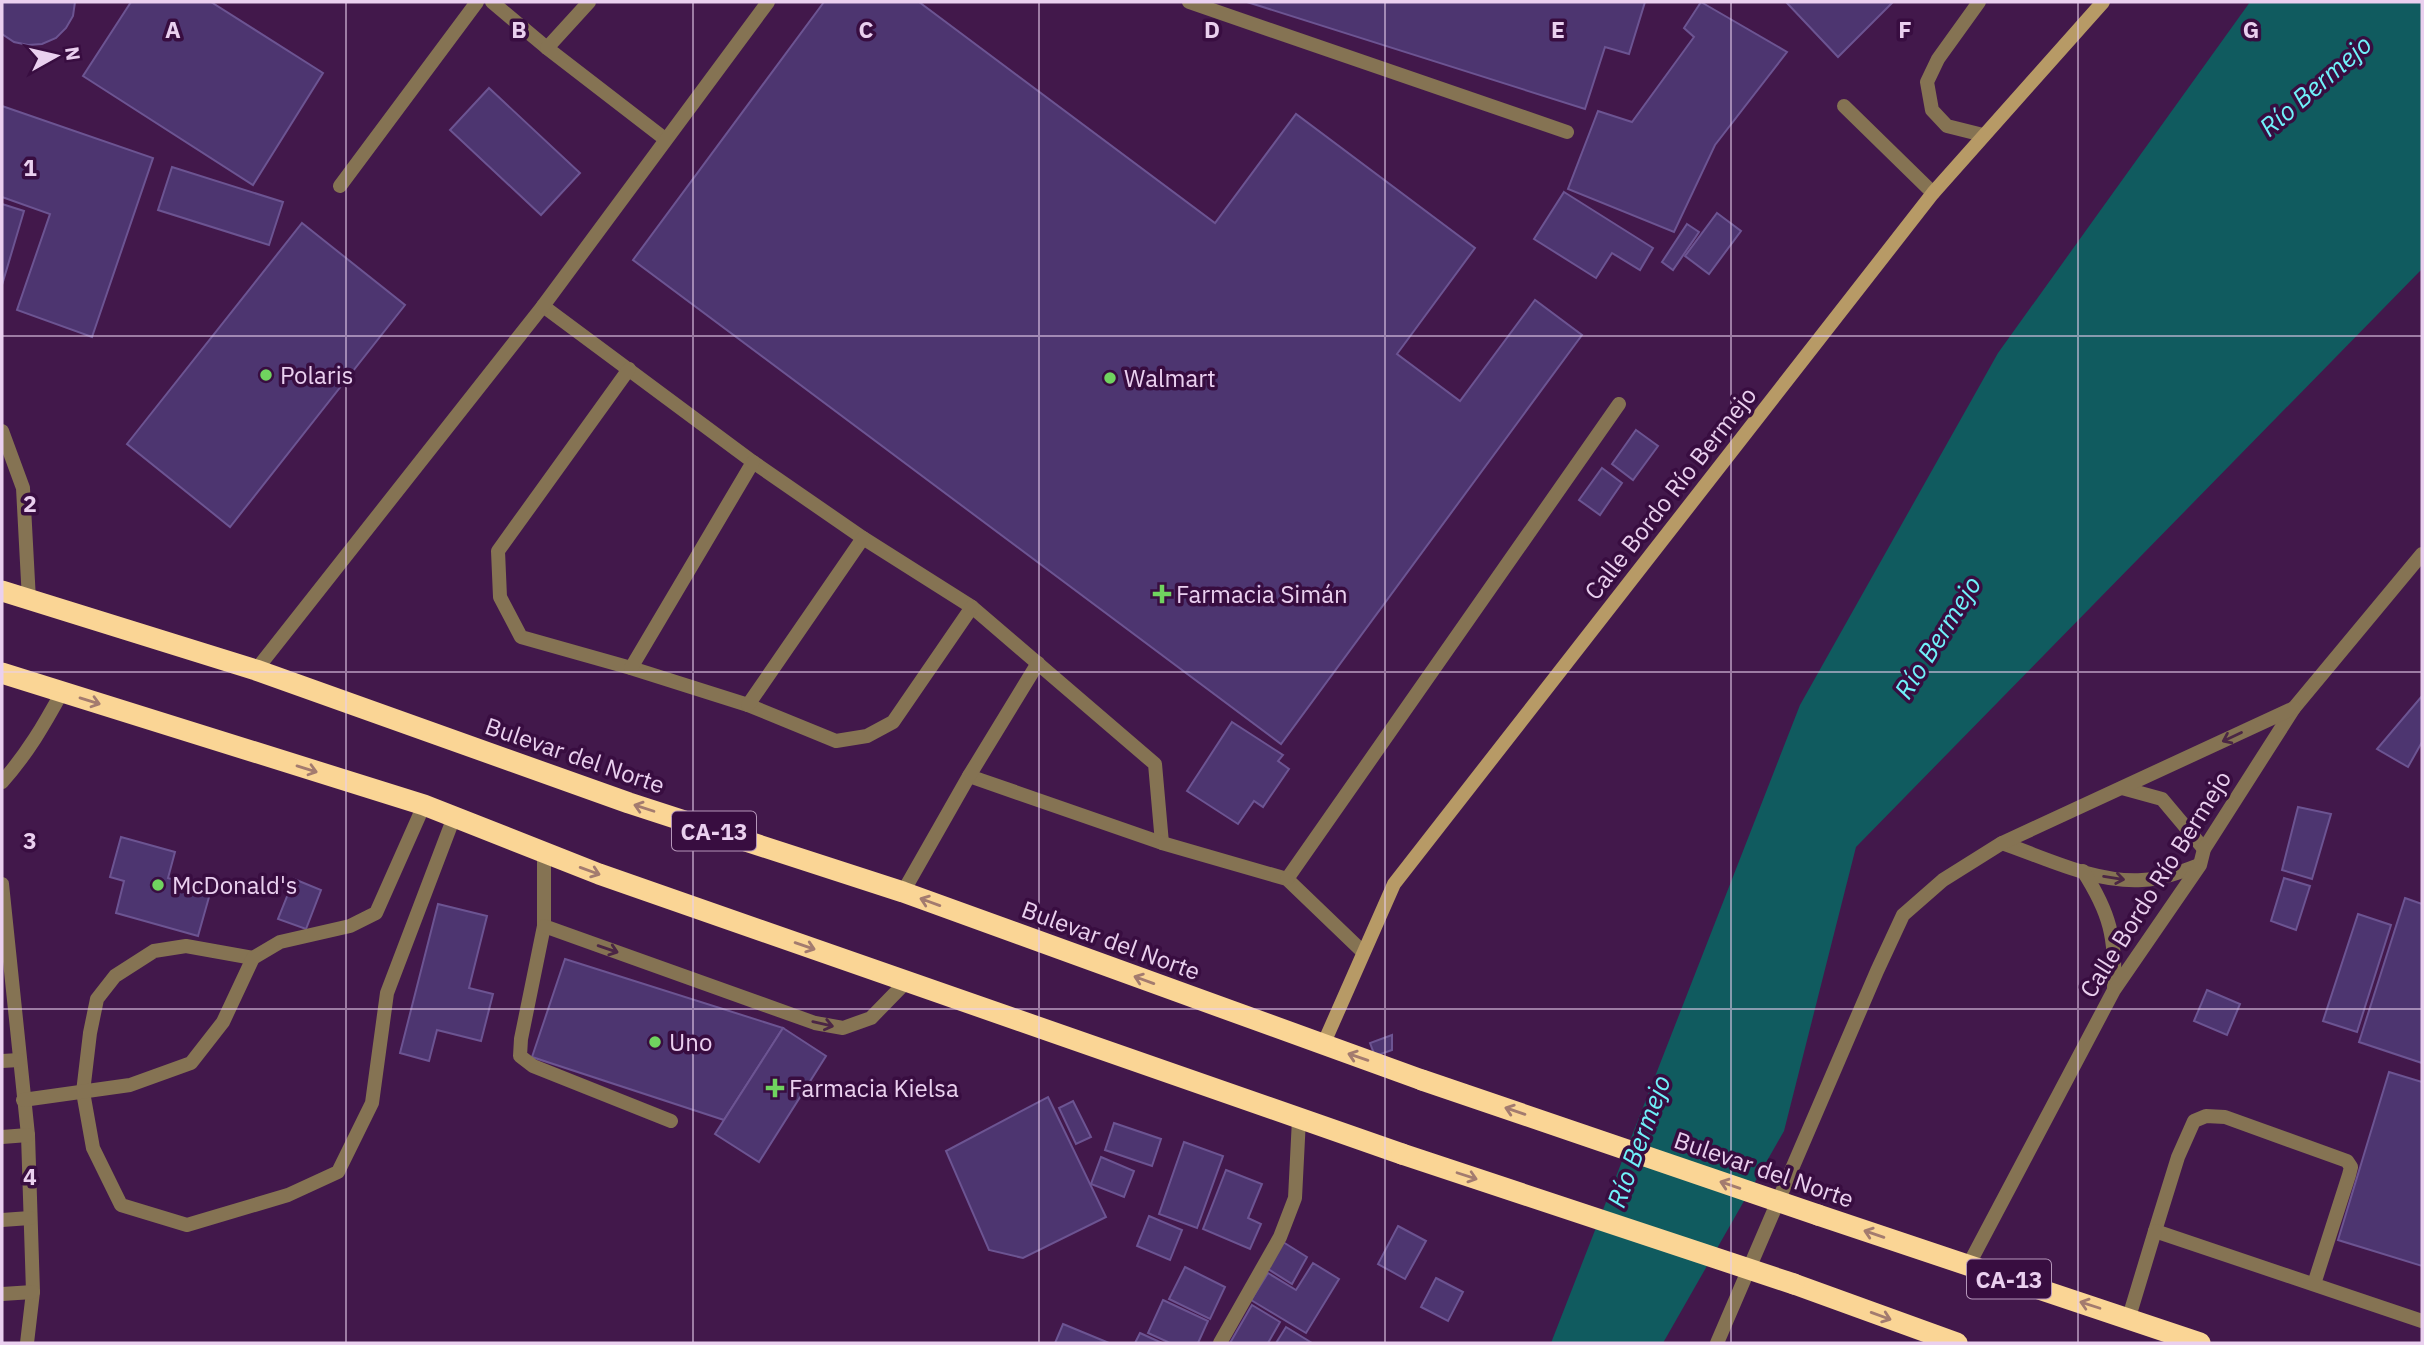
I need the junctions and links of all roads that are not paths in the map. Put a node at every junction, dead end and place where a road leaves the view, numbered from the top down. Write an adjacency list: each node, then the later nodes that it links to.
1 (477, 2): 13 (street)
2 (492, 2): 8 (street)
3 (589, 2): 8 (street)
4 (768, 2): 12 (street)
5 (1189, 2): 10 (street)
6 (1979, 2): 11 (street)
7 (2103, 2): 11 (main road, Calle Bordo Río Bermejo)
8 (547, 48): 12 (street)
9 (1844, 106): 14 (street)
10 (1567, 132)
11 (1983, 135): 14 (main road, Calle Bordo Río Bermejo)
12 (665, 139): 15 (street)
13 (340, 186)
14 (1933, 193): 48 (main road, Calle Bordo Río Bermejo)
15 (543, 306): 16 (street); 27 (street)
16 (629, 369): 19 (street); 26 (street)
17 (1619, 404): 43 (street)
18 (2, 432): 23 (street)
19 (753, 463): 20 (street); 26 (street)
20 (863, 538): 24 (street); 30 (street)
21 (2422, 554): 31 (street, Calle Bordo Río Bermejo)
22 (2, 592): 23 (highway, Bulevar del Norte / CA-13)
23 (30, 600): 27 (highway, Bulevar del Norte / CA-13)
24 (972, 607): 25 (street); 30 (street)
25 (1038, 663): 32 (street); 37 (street)
26 (632, 668): 30 (street)
27 (256, 670): 45 (highway, Bulevar del Norte / CA-13, one-way to 27)
28 (2, 673): 29 (highway)
29 (62, 692): 33 (street); 35 (highway, one-way to 35)
30 (748, 705)
31 (2294, 708): 34 (street, one-way to 34); 39 (street, Calle Bordo Río Bermejo)
32 (969, 776): 37 (street); 45 (street)
33 (2, 782)
34 (2122, 788): 38 (street); 39 (street)
35 (424, 805): 36 (highway); 49 (street)
36 (454, 817): 40 (highway); 56 (street)
37 (1162, 843): 43 (street)
38 (2002, 843): 42 (street); 73 (street)
39 (2203, 849): 41 (street, Calle Bordo Río Bermejo)
40 (544, 853): 47 (street); 50 (highway, one-way to 50)
41 (2200, 865): 42 (street, one-way to 41); 52 (street, Calle Bordo Río Bermejo)
42 (2083, 871): 52 (street)
43 (1287, 879): 48 (street)
44 (2, 884): 46 (street)
45 (903, 892): 53 (highway, Bulevar del Norte / CA-13, one-way to 45)
46 (3, 899): 51 (street)
47 (544, 926): 50 (street, one-way to 50); 59 (street)
48 (1363, 952): 53 (main road, Calle Bordo Río Bermejo)
49 (253, 958): 56 (street); 56 (street)
50 (907, 981): 58 (highway)
51 (6, 986): 54 (street)
52 (2114, 990): 65 (street, Calle Bordo Río Bermejo)
53 (1323, 1045): 65 (highway, Bulevar del Norte / CA-13, one-way to 53, bridge)
54 (19, 1060): 55 (street); 57 (street)
55 (2, 1061)
56 (83, 1091): 57 (street)
57 (23, 1100): 60 (street)
58 (1299, 1119): 72 (street); 74 (highway, one-way to 74, bridge)
59 (671, 1121)
60 (28, 1135): 61 (street); 62 (street)
61 (2, 1137)
62 (30, 1218): 63 (street); 67 (street)
63 (2, 1220)
64 (2155, 1231): 66 (street); 66 (street); 69 (street)
65 (1968, 1265): 69 (highway, Bulevar del Norte / CA-13, one-way to 65)
66 (2314, 1284): 70 (street)
67 (33, 1292): 68 (street); 71 (street)
68 (2, 1294)
69 (2129, 1317): 75 (highway, Bulevar del Norte / CA-13)
70 (2422, 1321)
71 (27, 1343)
72 (1220, 1343)
73 (1717, 1343)
74 (1957, 1343)
75 (2200, 1343)

